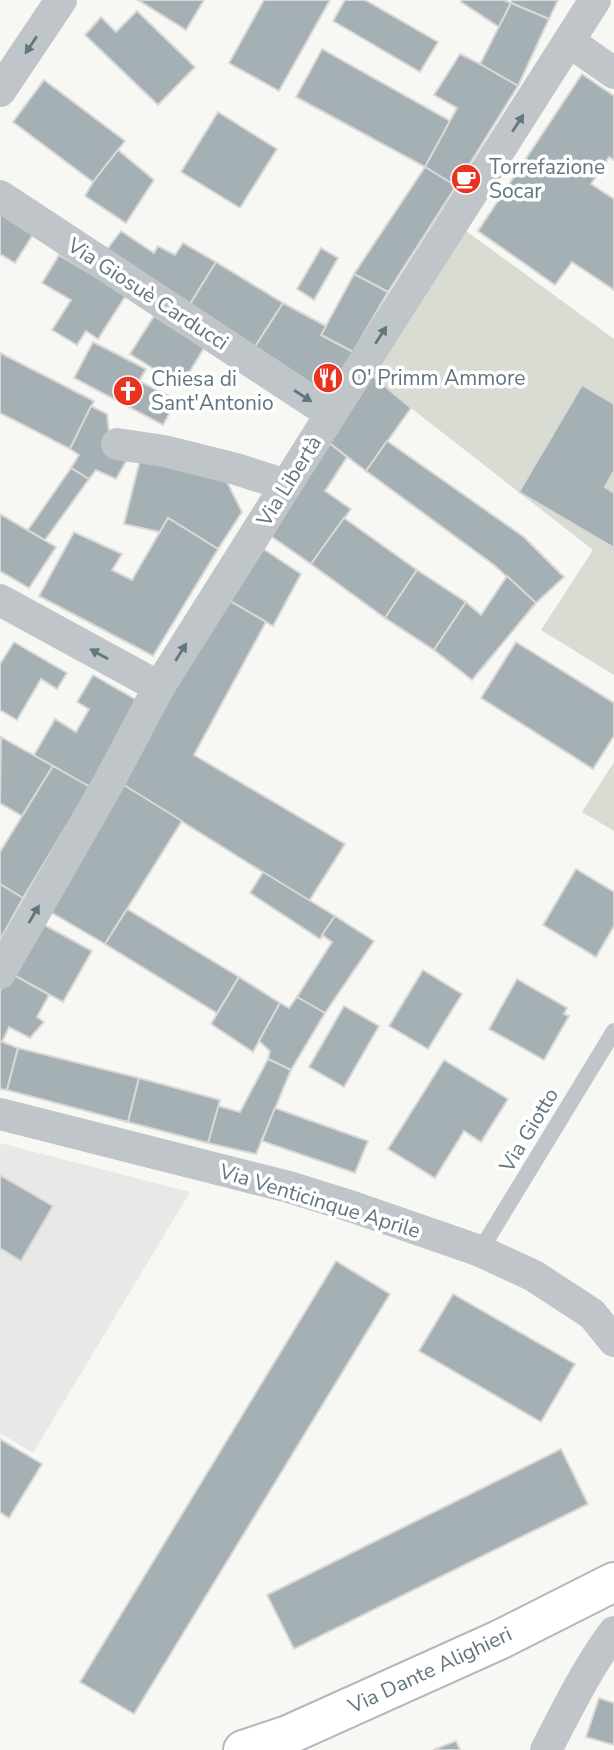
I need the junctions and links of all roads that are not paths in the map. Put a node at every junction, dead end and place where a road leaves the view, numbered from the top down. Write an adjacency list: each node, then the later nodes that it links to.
1 (61, 0): 5 (street, one-way to 5)
2 (595, 0): 3 (street, Via Libertà)
3 (570, 42): 4 (street); 7 (street, Via Libertà, one-way to 3)
4 (614, 73)
5 (0, 91)
6 (0, 196): 7 (street, Via Giosuè Carducci, one-way to 7)
7 (331, 414): 9 (street, Via Libertà)
8 (117, 444): 9 (street)
9 (286, 485): 11 (street, Via Libertà, one-way to 9)
10 (0, 600): 11 (street, one-way to 10)
11 (159, 687): 12 (street, Via Libertà, one-way to 11)
12 (0, 973)
13 (614, 1031): 15 (lane, Via Giotto)
14 (0, 1114): 15 (street, Via Venticinque Aprile)
15 (480, 1251): 16 (street, Via Venticinque Aprile)
16 (614, 1341)
17 (614, 1582): 19 (main road, Via Dante Alighieri)
18 (614, 1632): 20 (street)
19 (243, 1750)
20 (546, 1750)

